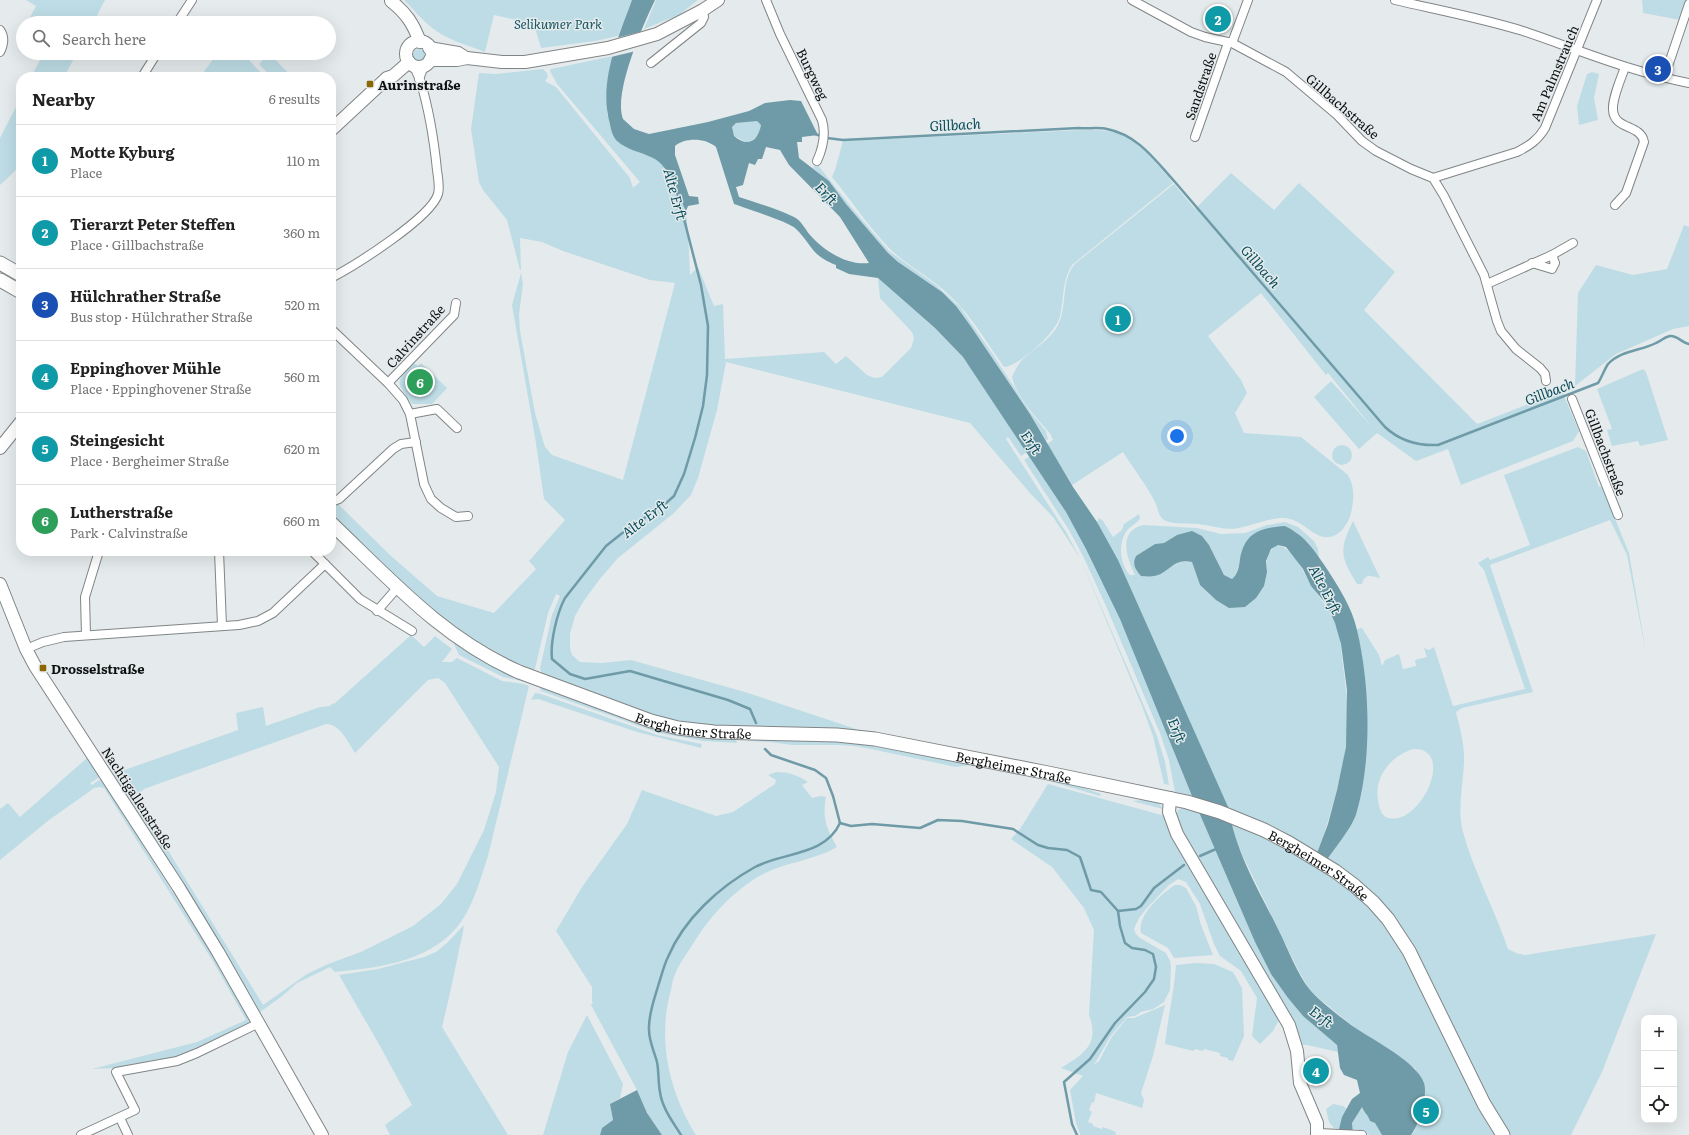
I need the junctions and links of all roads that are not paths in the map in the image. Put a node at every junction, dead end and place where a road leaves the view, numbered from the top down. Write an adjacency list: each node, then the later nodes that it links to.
1 (192, 0): 11 (street)
2 (390, 0): 16 (main road)
3 (718, 0): 10 (main road)
4 (766, 0): 25 (street, Burgweg)
5 (1132, 0): 13 (street, Gillbachstraße)
6 (1248, 0): 13 (street, Sandstraße)
7 (1395, 0): 14 (street)
8 (1597, 0): 14 (street, Am Palmstrauch)
9 (1689, 4): 21 (street)
10 (703, 10): 16 (main road); 18 (street)
11 (182, 16)
12 (0, 30): 15 (street)
13 (1230, 43): 24 (street, Sandstraße); 26 (street, Gillbachstraße)
14 (1577, 51): 19 (street); 26 (street, Am Palmstrauch)
15 (0, 52)
16 (418, 55): 23 (main road); 33 (street)
17 (153, 60): 20 (street)
18 (651, 64)
19 (1625, 67): 21 (street); 27 (street)
20 (145, 72)
21 (1664, 78): 22 (street)
22 (1689, 83)
23 (336, 125)
24 (1195, 137)
25 (817, 161)
26 (1433, 178): 35 (street)
27 (1615, 205)
28 (1573, 243): 29 (street)
29 (1552, 254): 31 (street); 31 (street)
30 (0, 263): 32 (main road)
31 (1532, 263): 35 (street)
32 (16, 272)
33 (336, 275)
34 (0, 280): 36 (main road)
35 (1487, 284): 39 (street)
36 (16, 289)
37 (456, 303): 40 (street, Calvinstraße)
38 (336, 334): 40 (street)
39 (1546, 381)
40 (388, 383): 42 (street)
41 (1572, 399): 48 (street, Gillbachstraße)
42 (410, 414): 44 (street); 45 (street)
43 (16, 428): 46 (main road)
44 (457, 428)
45 (416, 442): 47 (street); 49 (street)
46 (0, 448)
47 (336, 500)
48 (1618, 515)
49 (468, 516)
50 (336, 528): 56 (main road, Bergheimer Straße)
51 (97, 556): 60 (street)
52 (219, 556): 58 (street)
53 (317, 556): 54 (street)
54 (325, 564): 57 (street); 58 (street)
55 (0, 584): 61 (main road, Nachtigallenstraße)
56 (398, 587): 57 (street); 62 (main road, Bergheimer Straße)
57 (377, 611): 59 (street)
58 (222, 626): 60 (street)
59 (412, 631)
60 (86, 635): 61 (street)
61 (26, 650): 63 (main road, Nachtigallenstraße)
62 (1170, 798): 65 (main road); 70 (main road, Bergheimer Straße)
63 (260, 1023): 64 (street); 69 (main road, Nachtigallenstraße)
64 (120, 1118): 67 (street); 68 (street)
65 (1318, 1134): 66 (street)
66 (1360, 1134)
67 (81, 1135)
68 (128, 1135)
69 (322, 1135)
70 (1504, 1135)

